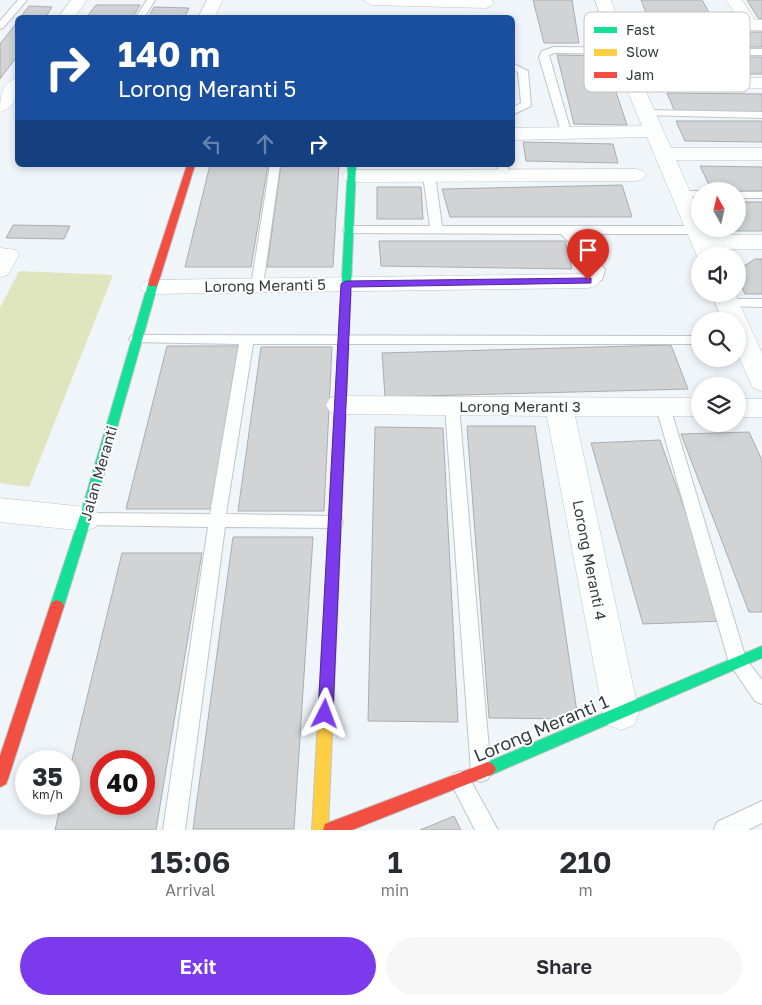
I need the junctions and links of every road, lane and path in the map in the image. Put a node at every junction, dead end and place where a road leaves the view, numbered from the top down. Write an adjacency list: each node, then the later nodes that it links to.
1 (23, 0): 15 (lane)
2 (79, 0): 12 (street)
3 (151, 0): 13 (lane)
4 (215, 0): 14 (street)
5 (372, 0): 6 (street)
6 (391, 0): 9 (street)
7 (603, 0): 10 (street)
8 (734, 0): 11 (street)
9 (489, 1)
10 (607, 12)
11 (745, 12)
12 (68, 15)
13 (141, 15)
14 (208, 15)
15 (0, 26)
16 (584, 51): 27 (lane)
17 (515, 67): 23 (lane)
18 (15, 87): 20 (street)
19 (637, 92): 24 (street)
20 (0, 106)
21 (0, 110): 22 (street)
22 (15, 110)
23 (515, 111)
24 (646, 113): 25 (lane); 26 (street)
25 (762, 115)
26 (654, 131): 27 (street); 29 (street)
27 (566, 132): 28 (street)
28 (515, 134)
29 (664, 154): 30 (street); 37 (street)
30 (762, 154)
31 (190, 167): 49 (street, Jalan Meranti)
32 (275, 167): 48 (lane)
33 (352, 170): 35 (street); 41 (street)
34 (503, 170): 35 (street); 36 (street)
35 (429, 175): 42 (lane)
36 (636, 175)
37 (679, 194): 38 (lane); 44 (street)
38 (691, 194)
39 (746, 195): 40 (lane)
40 (762, 195)
41 (349, 230): 42 (lane); 47 (street)
42 (436, 230): 43 (lane)
43 (564, 230): 44 (lane); 46 (lane)
44 (701, 242): 45 (street)
45 (762, 242)
46 (588, 280): 47 (street, Lorong Meranti 5)
47 (346, 284): 48 (street, Lorong Meranti 5); 53 (street)
48 (256, 286): 49 (street, Lorong Meranti 5)
49 (152, 287): 54 (street, Jalan Meranti)
50 (762, 303): 51 (lane)
51 (746, 313)
52 (247, 339): 53 (lane); 54 (lane); 67 (lane)
53 (344, 339): 55 (lane); 58 (street)
54 (136, 340): 66 (street, Jalan Meranti)
55 (691, 340)
56 (746, 347): 57 (street)
57 (762, 382)
58 (340, 404): 59 (street, Lorong Meranti 3); 68 (street)
59 (452, 406): 60 (street, Lorong Meranti 3); 73 (lane)
60 (559, 406): 61 (street, Lorong Meranti 3); 72 (street, Lorong Meranti 4)
61 (663, 407): 62 (street, Lorong Meranti 3); 70 (lane)
62 (691, 407)
63 (746, 408): 64 (street)
64 (762, 408)
65 (0, 510): 66 (street)
66 (85, 518): 67 (lane); 74 (street, Jalan Meranti)
67 (217, 521): 68 (lane); 77 (lane)
68 (335, 522): 78 (street)
69 (762, 652): 70 (street, Lorong Meranti 1)
70 (738, 663): 71 (lane); 72 (street, Lorong Meranti 1)
71 (762, 695)
72 (621, 713): 73 (street, Lorong Meranti 1)
73 (482, 772): 75 (street, Lorong Meranti 1)
74 (0, 779)
75 (460, 781): 79 (street, Lorong Meranti 1); 80 (lane)
76 (762, 812): 81 (lane)
77 (174, 830)
78 (320, 830)
79 (331, 830)
80 (487, 830)
81 (725, 830)

